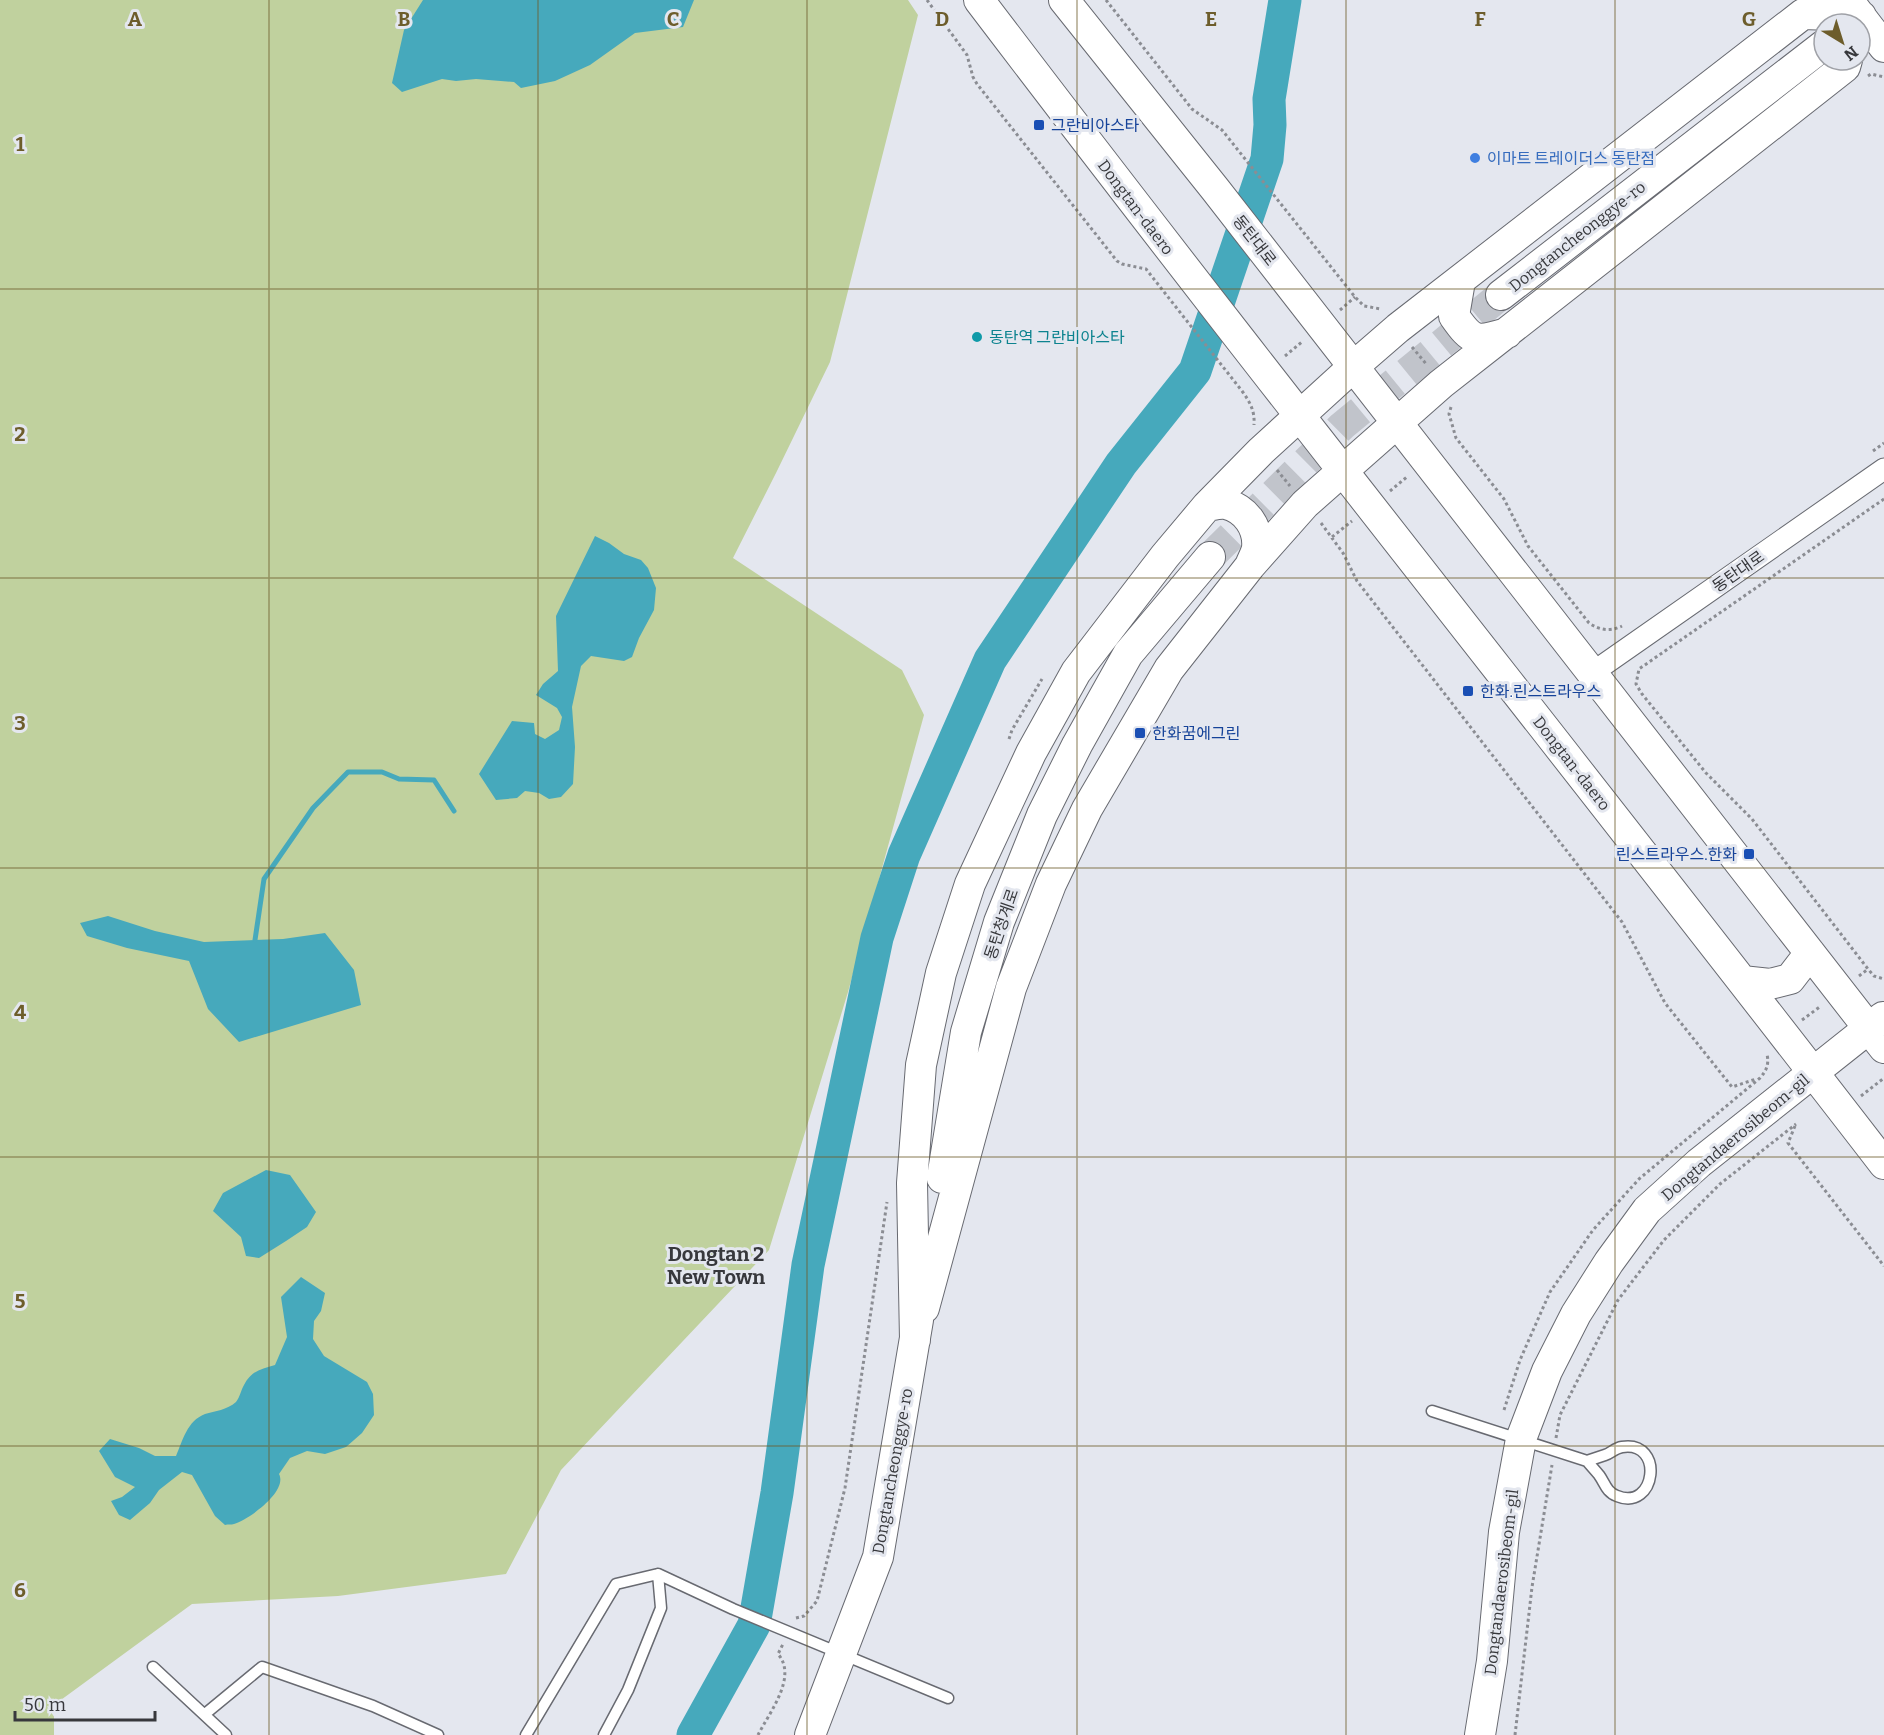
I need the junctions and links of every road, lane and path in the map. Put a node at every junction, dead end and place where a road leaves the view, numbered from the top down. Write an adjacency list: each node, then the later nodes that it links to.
1 (927, 0): 18 (path)
2 (979, 0): 18 (street, Dongtan-daero)
3 (1064, 0): 15 (street, 동탄대로)
4 (1106, 0): 14 (path)
5 (1812, 14): 12 (street)
6 (1872, 27): 7 (street)
7 (1884, 46)
8 (1812, 54): 13 (street, Dongtancheonggye-ro)
9 (1839, 72): 17 (street)
10 (1865, 72): 11 (path)
11 (1884, 77)
12 (1460, 281): 16 (street); 17 (street)
13 (1501, 295)
14 (1355, 297): 15 (path); 16 (path)
15 (1321, 325): 18 (path); 19 (street)
16 (1398, 328): 19 (street); 20 (path)
17 (1507, 333): 20 (street)
18 (1262, 367): 21 (street, Dongtan-daero)
19 (1353, 367): 21 (street); 22 (street)
20 (1441, 384): 22 (street); 23 (path)
21 (1300, 416): 28 (street, Dongtan-daero); 30 (street)
22 (1396, 422): 26 (street); 28 (street)
23 (1456, 438): 26 (path); 34 (path)
24 (1884, 443): 25 (path)
25 (1865, 457)
26 (1427, 461): 31 (path); 35 (street)
27 (1884, 469): 35 (street, 동탄대로)
28 (1343, 471): 31 (street, Dongtan-daero); 33 (street)
29 (1884, 499): 37 (path)
30 (1207, 506): 33 (street); 47 (street)
31 (1370, 506): 39 (street, Dongtan-daero); 44 (path)
32 (1210, 557): 47 (street, 동탄청계로)
33 (1250, 566): 47 (street)
34 (1628, 623)
35 (1592, 673): 36 (street)
36 (1810, 953): 39 (street); 40 (street)
37 (1868, 969): 38 (path); 40 (path)
38 (1884, 979)
39 (1742, 981): 42 (street, Dongtan-daero)
40 (1840, 991): 41 (street); 42 (path)
41 (1879, 1031): 43 (street, Dongtandaerosibeom-gil)
42 (1784, 1034): 43 (street, Dongtan-daero)
43 (1814, 1072): 45 (street, Dongtan-daero); 49 (street, Dongtandaerosibeom-gil)
44 (1760, 1078)
45 (1884, 1164)
46 (1884, 1266): 50 (path)
47 (915, 1340): 55 (street, Dongtancheonggye-ro)
48 (1432, 1411): 49 (lane)
49 (1521, 1439): 50 (lane); 66 (street, Dongtandaerosibeom-gil)
50 (1554, 1450): 52 (lane); 67 (path)
51 (1608, 1454): 52 (lane); 53 (lane); 53 (lane)
52 (1587, 1461): 53 (lane)
53 (1600, 1477)
54 (658, 1574): 55 (lane); 62 (lane); 63 (lane)
55 (841, 1653): 58 (lane); 65 (street, Dongtancheonggye-ro)
56 (778, 1654): 64 (path)
57 (153, 1667): 59 (lane)
58 (948, 1698)
59 (205, 1714): 60 (lane); 61 (lane)
60 (226, 1735)
61 (438, 1735)
62 (526, 1735)
63 (604, 1735)
64 (758, 1735)
65 (810, 1735)
66 (1480, 1735)
67 (1515, 1735)

